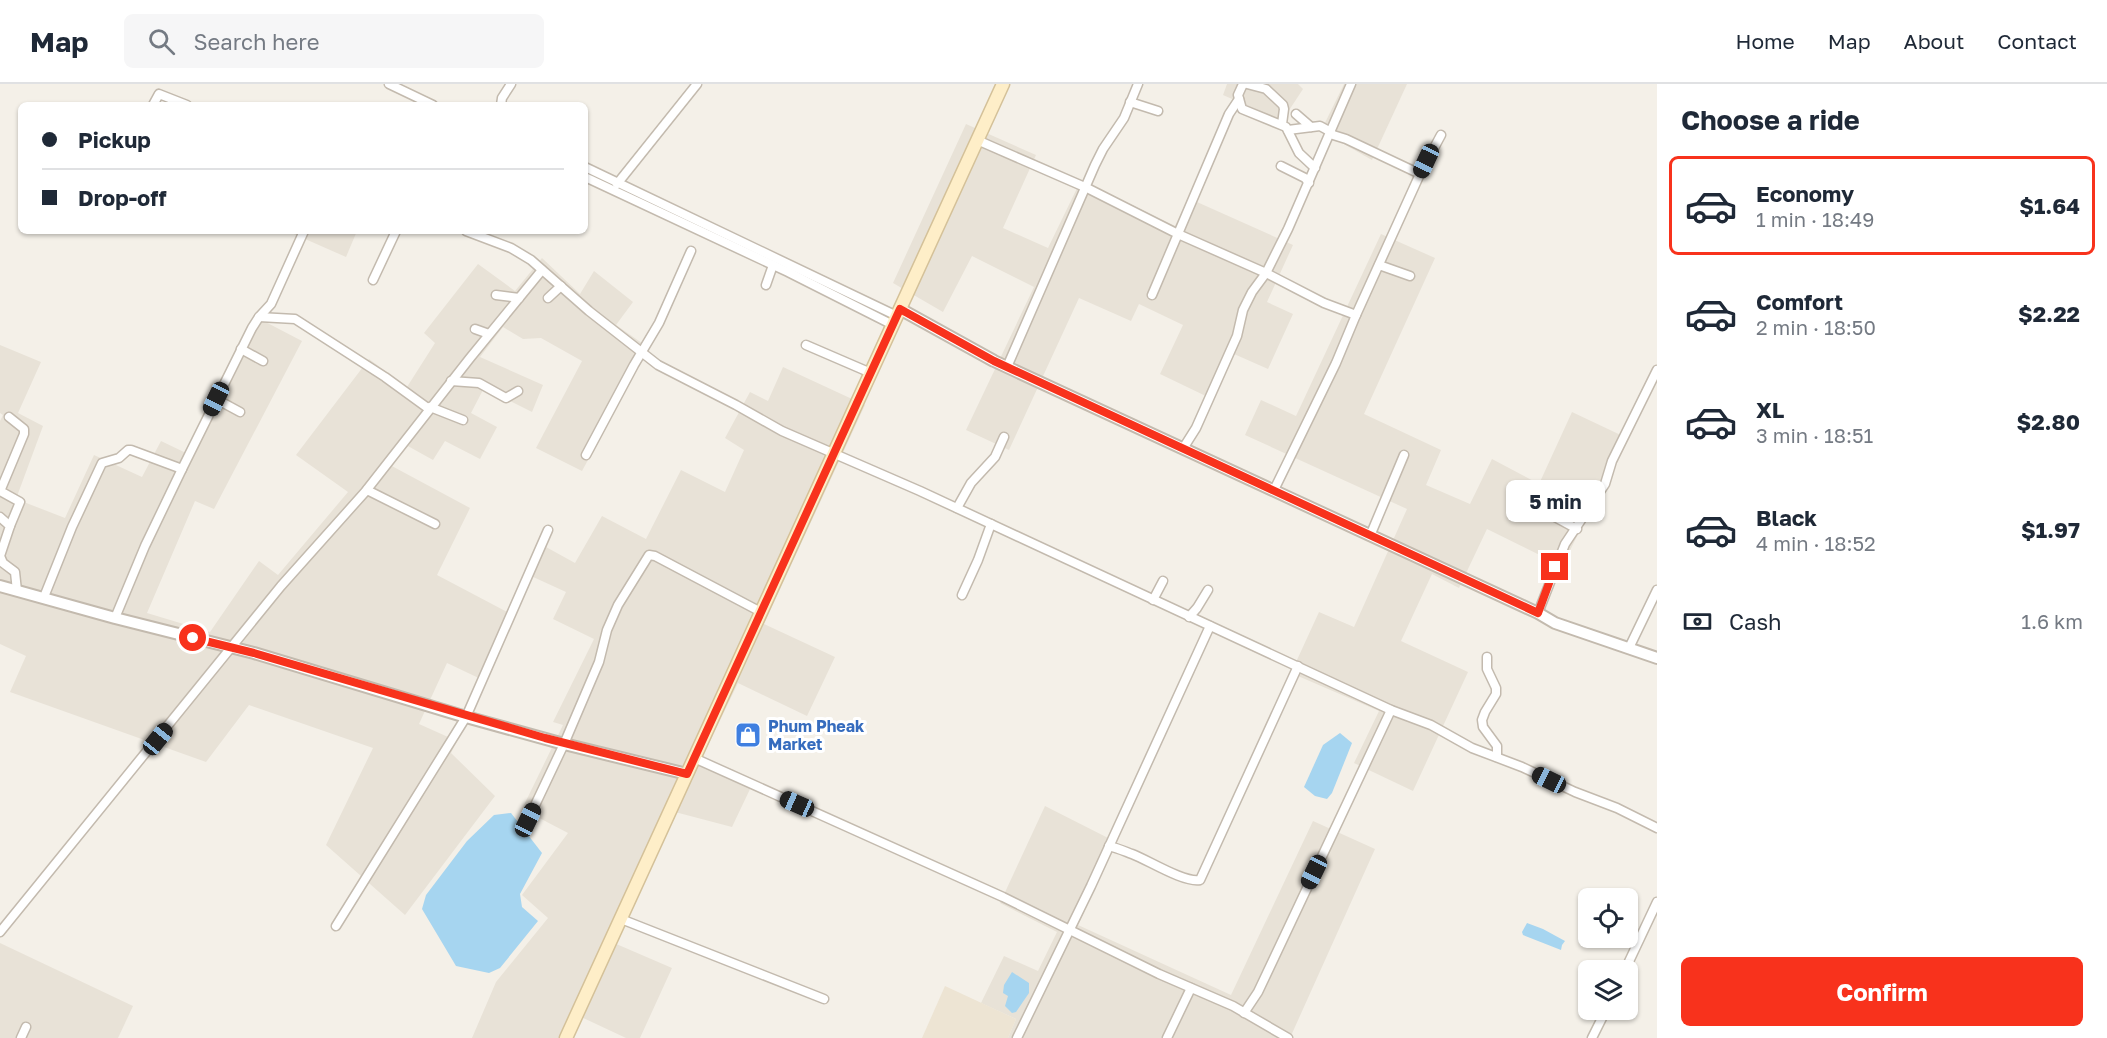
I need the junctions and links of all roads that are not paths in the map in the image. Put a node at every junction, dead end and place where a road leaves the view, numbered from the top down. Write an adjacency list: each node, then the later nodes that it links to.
1 (388, 84): 11 (street)
2 (511, 84): 12 (street)
3 (697, 84): 27 (street)
4 (1003, 84): 20 (main road)
5 (1138, 84): 13 (street)
6 (1245, 84): 8 (street); 16 (street)
7 (1351, 84): 18 (street)
8 (1239, 99): 16 (street); 32 (street)
9 (155, 102): 10 (street)
10 (179, 102)
11 (427, 102)
12 (501, 102)
13 (1130, 102): 14 (street); 28 (street)
14 (1158, 111)
15 (1296, 114): 17 (street)
16 (1285, 127): 17 (street); 22 (street)
17 (1311, 127): 18 (street)
18 (1330, 133): 22 (street); 24 (street)
19 (1442, 135): 24 (street)
20 (977, 140): 28 (street); 48 (main road)
21 (1281, 166): 26 (street)
22 (1315, 168): 26 (street)
23 (588, 169): 27 (street)
24 (1420, 174): 35 (street)
25 (588, 178): 27 (street)
26 (1309, 183): 37 (street)
27 (616, 186): 34 (street); 48 (street)
28 (1087, 188): 32 (street); 55 (street)
29 (303, 234): 47 (street)
30 (395, 234): 39 (street)
31 (473, 234): 36 (street)
32 (1178, 234): 37 (street); 43 (street)
33 (691, 251): 53 (street)
34 (772, 265): 40 (street); 48 (street)
35 (1379, 265): 38 (street); 46 (street)
36 (542, 270): 41 (street); 44 (street)
37 (1266, 273): 46 (street); 66 (street)
38 (1410, 276)
39 (373, 280)
40 (766, 285)
41 (561, 286): 45 (street); 53 (street)
42 (496, 295): 44 (street)
43 (1152, 295)
44 (519, 298): 50 (street)
45 (548, 298)
46 (1356, 315): 72 (street)
47 (259, 316): 52 (street); 61 (street)
48 (897, 317): 55 (street); 57 (main road)
49 (474, 329): 50 (street)
50 (489, 334): 58 (street)
51 (806, 345): 57 (street)
52 (242, 349): 54 (street); 60 (street)
53 (641, 352): 67 (street); 68 (street)
54 (263, 361)
55 (1007, 367): 66 (street)
56 (1657, 370): 79 (street)
57 (871, 373): 67 (main road)
58 (451, 381): 59 (street); 61 (street)
59 (518, 391)
60 (216, 399): 62 (street); 70 (street)
61 (430, 408): 64 (street); 71 (street)
62 (240, 412)
63 (9, 417): 78 (street)
64 (463, 420)
65 (1004, 436): 74 (street)
66 (1184, 447): 72 (street)
67 (834, 453): 74 (street); 90 (main road)
68 (586, 455)
69 (1404, 455): 81 (street)
70 (182, 469): 88 (street); 93 (street)
71 (367, 490): 76 (street); 95 (street)
72 (1274, 490): 81 (street)
73 (1518, 497): 79 (street)
74 (957, 508): 77 (street)
75 (0, 517): 78 (street)
76 (435, 524)
77 (991, 524): 87 (street); 89 (street)
78 (10, 526): 86 (street)
79 (1576, 529): 91 (street)
80 (548, 530): 101 (street)
81 (1370, 536): 91 (street)
82 (1163, 580): 89 (street)
83 (0, 586): 86 (street)
84 (1208, 590): 92 (street)
85 (1657, 590): 96 (street)
86 (17, 591): 88 (street)
87 (962, 595)
88 (44, 597): 93 (street)
89 (1153, 600): 92 (street)
90 (761, 612): 102 (street); 104 (main road)
91 (1538, 613): 96 (street)
92 (1188, 616): 94 (street)
93 (115, 618): 95 (street)
94 (1210, 626): 99 (street); 108 (street)
95 (232, 648): 101 (street); 113 (street)
96 (1629, 648): 98 (street)
97 (1487, 657): 103 (street)
98 (1657, 658)
99 (1298, 666): 100 (street); 108 (street)
100 (1391, 710): 103 (street); 117 (street)
101 (466, 717): 102 (street); 111 (street)
102 (564, 744): 105 (street); 106 (street)
103 (1497, 757): 107 (street)
104 (694, 758): 105 (main road); 112 (street)
105 (687, 774): 110 (main road)
106 (528, 820)
107 (1657, 828)
108 (1109, 846): 112 (street)
109 (1657, 902): 114 (street)
110 (621, 919): 116 (street); 121 (main road)
111 (336, 926)
112 (1069, 930): 115 (street); 122 (street)
113 (0, 932)
114 (1630, 960)
115 (1191, 988): 117 (street); 123 (street)
116 (824, 999)
117 (1244, 1013): 124 (street)
118 (1601, 1020): 125 (street)
119 (26, 1027): 120 (street)
120 (21, 1038)
121 (566, 1038)
122 (1017, 1038)
123 (1167, 1038)
124 (1288, 1038)
125 (1592, 1038)

